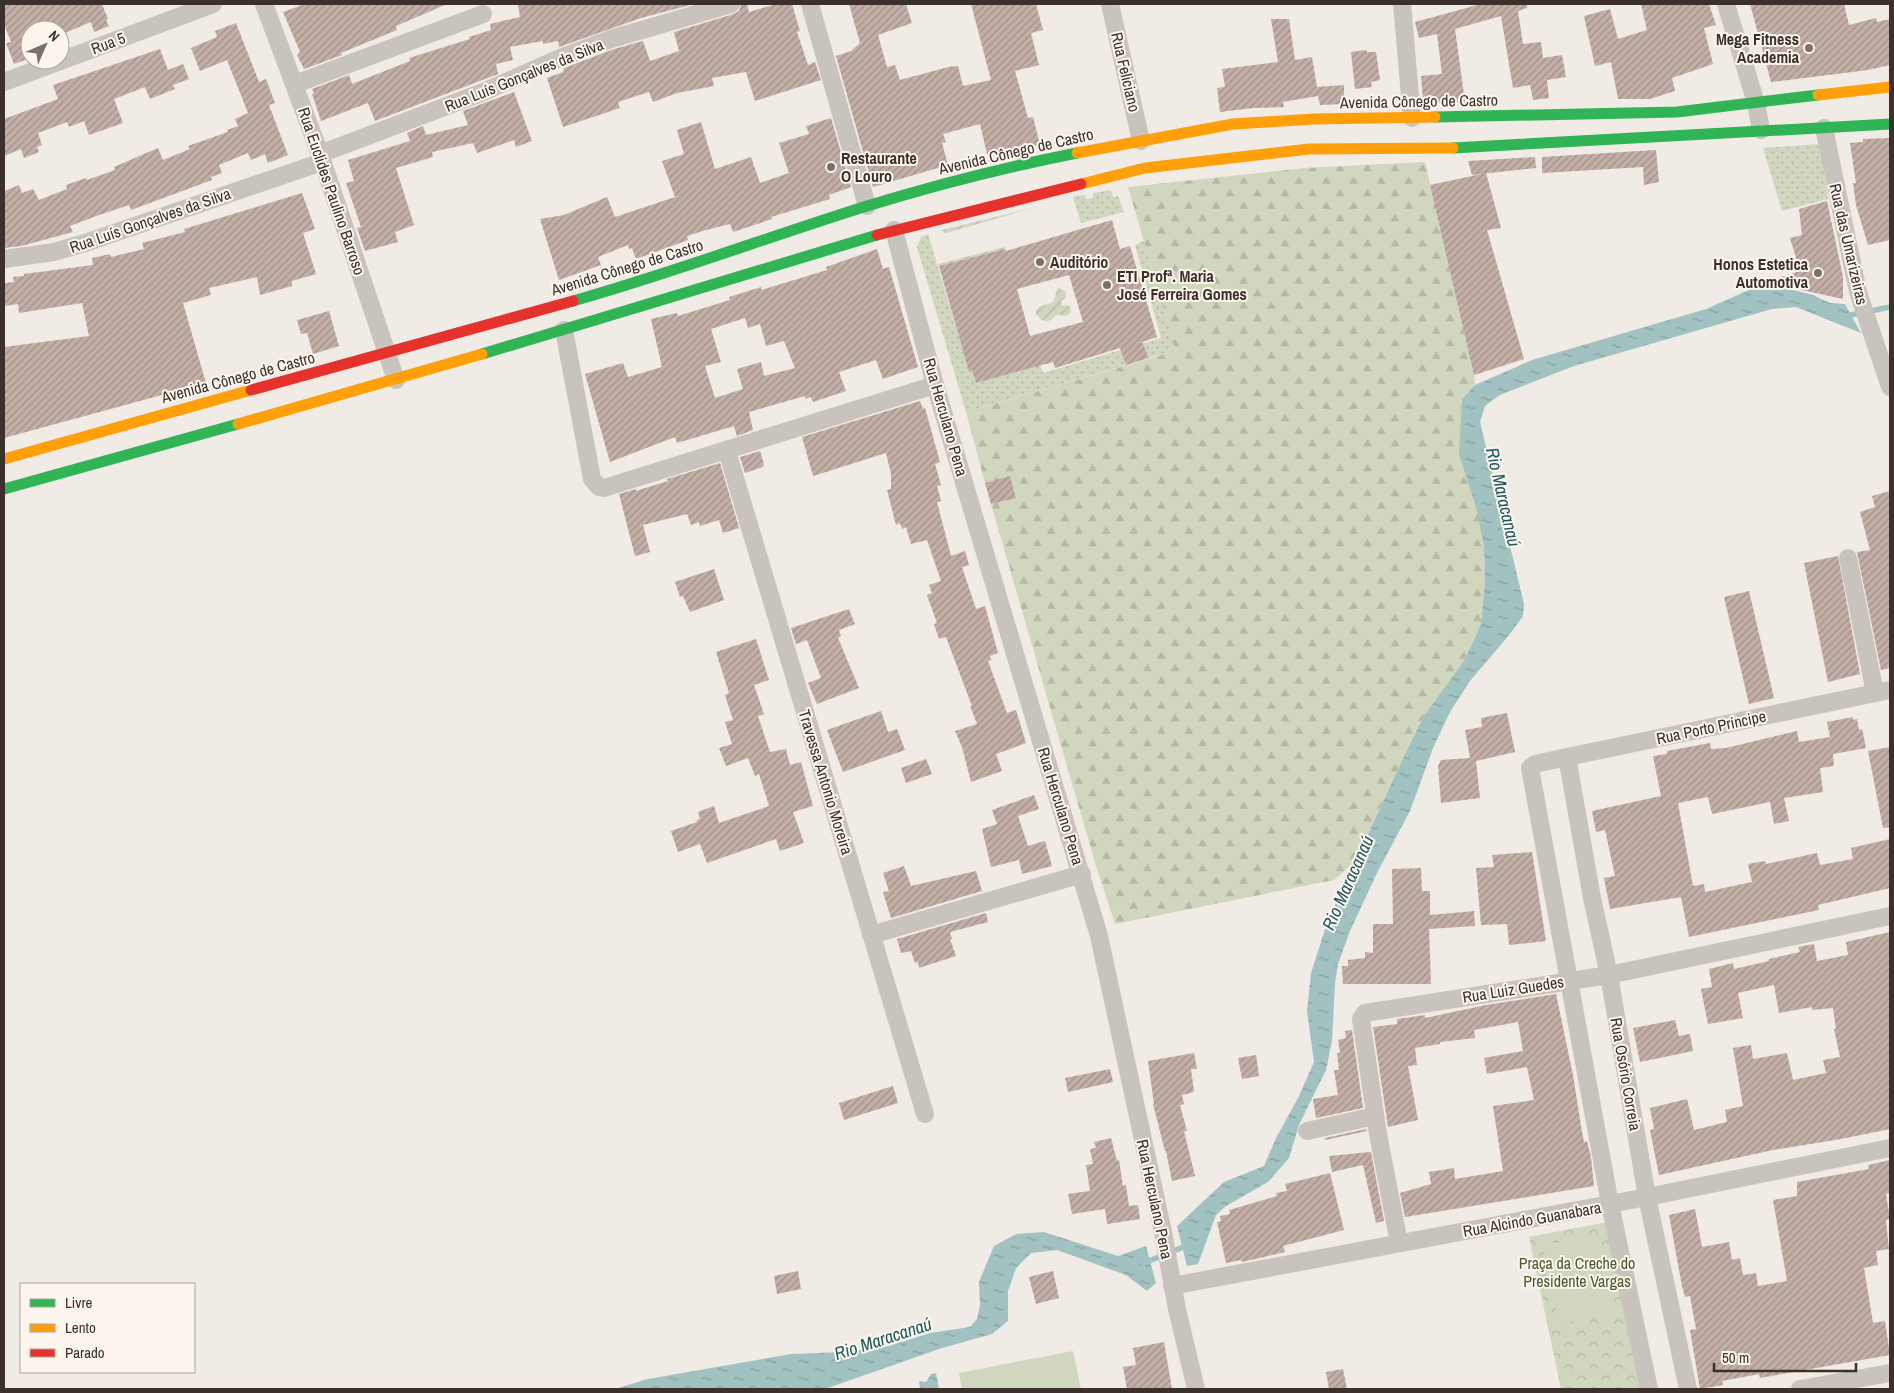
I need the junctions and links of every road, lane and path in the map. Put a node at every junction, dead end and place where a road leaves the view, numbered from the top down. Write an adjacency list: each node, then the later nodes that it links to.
1 (213, 4): 9 (street, Rua 5)
2 (264, 4): 10 (street, Rua Euclides Paulino Barroso)
3 (731, 4): 18 (street, Rua Luís Gonçalves da Silva)
4 (810, 4): 19 (street)
5 (1110, 4): 17 (street, Rua Feliciano)
6 (1402, 4): 13 (street)
7 (1726, 4): 12 (street)
8 (484, 14): 10 (street)
9 (4, 82)
10 (295, 84): 18 (street, Rua Euclides Paulino Barroso)
11 (1890, 87): 12 (main road, Avenida Cônego de Castro)
12 (1756, 103): 13 (main road, Avenida Cônego de Castro); 16 (street)
13 (1412, 118): 17 (main road, Avenida Cônego de Castro)
14 (1890, 124): 15 (main road)
15 (1824, 128): 16 (main road); 26 (street, Rua das Umarizeiras)
16 (1761, 130): 20 (main road)
17 (1141, 141): 19 (main road, Avenida Cônego de Castro)
18 (321, 158): 21 (street, Rua Luís Gonçalves da Silva); 23 (street, Rua Euclides Paulino Barroso)
19 (867, 206): 23 (main road, Avenida Cônego de Castro)
20 (894, 230): 22 (main road); 25 (street, Rua Herculano Pena)
21 (4, 259)
22 (564, 330): 24 (main road); 27 (street)
23 (387, 353): 24 (street, Rua Euclides Paulino Barroso); 28 (main road, Avenida Cônego de Castro)
24 (396, 380): 29 (main road)
25 (935, 384): 27 (street); 33 (street, Rua Herculano Pena)
26 (1890, 387)
27 (727, 451): 35 (street, Travessa Antonio Moreira)
28 (4, 459)
29 (4, 489)
30 (1848, 558): 31 (street)
31 (1883, 692): 32 (street, Rua Porto Príncipe)
32 (1567, 757): 36 (street, Rua Osório Correia); 37 (street, Rua Porto Príncipe)
33 (1082, 874): 35 (street); 45 (street, Rua Herculano Pena)
34 (1890, 916): 36 (street, Rua Luiz Guedes)
35 (872, 935): 38 (street, Travessa Antonio Moreira)
36 (1609, 975): 37 (street, Rua Luiz Guedes); 42 (street, Rua Osório Correia)
37 (1569, 980): 39 (street, Rua Luiz Guedes); 43 (street)
38 (925, 1114)
39 (1375, 1116): 40 (street); 44 (street, Rua Luiz Guedes)
40 (1307, 1131)
41 (1890, 1148): 42 (street, Rua Alcindo Guanabara)
42 (1648, 1198): 43 (street, Rua Alcindo Guanabara); 49 (street, Rua Osório Correia)
43 (1610, 1204): 44 (street, Rua Alcindo Guanabara); 48 (street)
44 (1399, 1243): 45 (street, Rua Alcindo Guanabara)
45 (1172, 1280): 47 (street, Rua Herculano Pena)
46 (1890, 1373): 50 (street)
47 (1196, 1389)
48 (1649, 1389)
49 (1688, 1389)
50 (1800, 1389)

